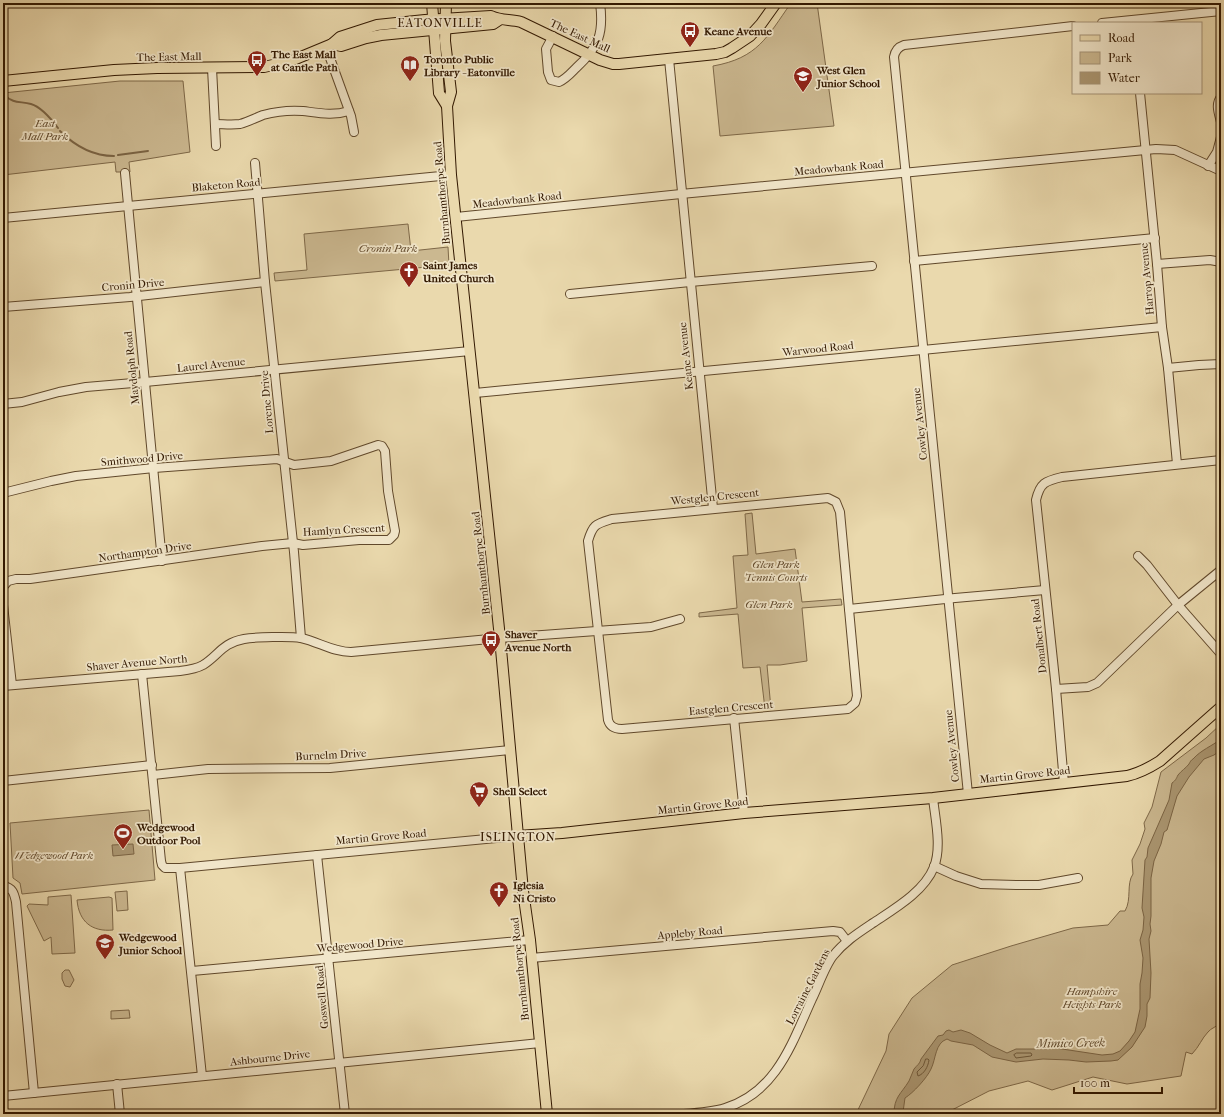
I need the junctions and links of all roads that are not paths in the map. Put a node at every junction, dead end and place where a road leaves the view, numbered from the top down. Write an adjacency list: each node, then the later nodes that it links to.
1 (432, 3): 6 (main road, Burnhamthorpe Road)
2 (446, 3): 9 (main road, Burnhamthorpe Road)
3 (600, 3): 14 (street)
4 (776, 3): 15 (main road, The East Mall)
5 (1221, 11): 7 (street)
6 (434, 19): 9 (main road, The East Mall); 11 (main road, Burnhamthorpe Road); 13 (main road, The East Mall)
7 (1131, 21): 8 (street)
8 (1116, 22)
9 (446, 24): 11 (main road, The East Mall); 12 (main road, The East Mall); 20 (main road, Burnhamthorpe Road)
10 (1072, 26): 32 (street, Cowley Avenue)
11 (434, 31): 13 (main road, The East Mall); 20 (main road, Burnhamthorpe Road)
12 (553, 36): 14 (main road, The East Mall); 14 (street)
13 (329, 45): 16 (main road, The East Mall); 21 (street)
14 (590, 55): 15 (main road, The East Mall)
15 (669, 59): 35 (street, Keane Avenue)
16 (212, 68): 17 (main road, The East Mall); 23 (street)
17 (3, 82)
18 (1140, 94): 27 (street, Harrop Avenue)
19 (1221, 97): 22 (street)
20 (447, 106): 33 (main road, Burnhamthorpe Road)
21 (349, 111): 23 (street); 24 (street)
22 (1221, 122)
23 (215, 124): 26 (street)
24 (354, 132)
25 (1221, 137): 29 (street)
26 (216, 146)
27 (1145, 150): 29 (street, Meadowbank Road); 32 (street, Meadowbank Road); 39 (street, Harrop Avenue)
28 (255, 163): 34 (street, Lorene Drive)
29 (1208, 166): 30 (street, Meadowbank Road)
30 (1221, 171)
31 (125, 173): 36 (street, Maydolph Road)
32 (906, 173): 35 (street, Meadowbank Road); 40 (street, Cowley Avenue)
33 (451, 175): 34 (street, Blaketon Road); 37 (main road, Burnhamthorpe Road)
34 (257, 194): 36 (street, Blaketon Road); 44 (street, Lorene Drive)
35 (682, 194): 37 (street, Meadowbank Road); 45 (street, Keane Avenue)
36 (128, 206): 38 (street, Blaketon Road); 47 (street, Maydolph Road)
37 (456, 217): 51 (main road, Burnhamthorpe Road)
38 (3, 218)
39 (1155, 238): 40 (street); 42 (street, Harrop Avenue)
40 (914, 261): 50 (street, Cowley Avenue)
41 (1221, 262): 42 (street)
42 (1158, 264): 49 (street, Harrop Avenue)
43 (872, 266): 45 (street)
44 (266, 282): 47 (street, Cronin Drive); 54 (street, Lorene Drive)
45 (690, 282): 46 (street); 55 (street, Keane Avenue)
46 (570, 294)
47 (136, 297): 48 (street, Cronin Drive); 56 (street, Maydolph Road)
48 (3, 307)
49 (1162, 328): 50 (street, Warwood Road); 53 (street, Harrop Avenue)
50 (923, 350): 55 (street, Warwood Road); 71 (street, Cowley Avenue)
51 (470, 351): 54 (street, Laurel Avenue); 57 (main road, Burnhamthorpe Road)
52 (1221, 364): 53 (street)
53 (1168, 368): 61 (street, Harrop Avenue)
54 (275, 370): 56 (street, Laurel Avenue); 60 (street, Lorene Drive)
55 (699, 372): 57 (street, Warwood Road); 64 (street, Keane Avenue)
56 (145, 382): 58 (street, Laurel Avenue); 62 (street, Maydolph Road)
57 (475, 393): 78 (main road, Burnhamthorpe Road)
58 (3, 404)
59 (1221, 460): 61 (street)
60 (284, 461): 62 (street, Smithwood Drive); 65 (street, Lorene Drive); 65 (street, Hamlyn Crescent)
61 (1177, 464): 70 (street, Donalbert Road)
62 (154, 468): 63 (street, Smithwood Drive); 67 (street, Maydolph Road)
63 (3, 493)
64 (713, 508): 74 (street, Westglen Crescent); 76 (street, Westglen Crescent)
65 (293, 543): 67 (street, Northampton Drive); 77 (street, Lorene Drive)
66 (1138, 556): 73 (street)
67 (162, 560): 69 (street, Northampton Drive)
68 (1221, 570): 73 (street)
69 (3, 586)
70 (1045, 590): 71 (street); 83 (street, Donalbert Road)
71 (948, 598): 74 (street); 91 (street, Cowley Avenue)
72 (3, 605): 81 (street)
73 (1178, 605): 79 (street); 83 (street)
74 (849, 609): 85 (street, Eastglen Crescent)
75 (680, 619): 76 (street, Shaver Avenue North)
76 (597, 630): 78 (street, Shaver Avenue North); 85 (street, Eastglen Crescent)
77 (301, 638): 78 (street, Shaver Avenue North); 80 (street, Shaver Avenue North)
78 (500, 638): 86 (main road, Burnhamthorpe Road)
79 (1221, 654)
80 (142, 674): 81 (street, Shaver Avenue North); 87 (street)
81 (12, 685): 82 (street, Shaver Avenue North)
82 (3, 686)
83 (1056, 689): 90 (street, Donalbert Road)
84 (1221, 707): 90 (main road, Martin Grove Road)
85 (734, 718): 93 (street)
86 (510, 750): 88 (street, Burnelm Drive); 94 (main road, Burnhamthorpe Road)
87 (152, 765): 88 (street); 89 (street)
88 (153, 775): 97 (street, Martin Grove Road)
89 (3, 781)
90 (1064, 783): 91 (main road, Martin Grove Road)
91 (968, 794): 92 (main road, Martin Grove Road)
92 (933, 798): 93 (main road, Martin Grove Road); 96 (street, Lorraine Gardens)
93 (744, 813): 94 (main road, Martin Grove Road)
94 (517, 836): 95 (street, Martin Grove Road); 100 (main road, Burnhamthorpe Road)
95 (317, 855): 97 (street, Martin Grove Road); 103 (street, Goswell Road)
96 (934, 866): 98 (street); 101 (street, Lorraine Gardens)
97 (180, 868): 104 (street)
98 (1078, 878)
99 (5, 886): 109 (street)
100 (530, 940): 102 (main road, Burnhamthorpe Road); 103 (street, Wedgewood Drive)
101 (847, 941): 102 (street, Appleby Road); 114 (street, Lorraine Gardens)
102 (532, 958): 105 (main road, Burnhamthorpe Road)
103 (329, 959): 104 (street, Wedgewood Drive); 106 (street, Goswell Road)
104 (192, 971): 107 (street)
105 (540, 1043): 106 (street, Ashbourne Drive); 113 (main road, Burnhamthorpe Road)
106 (339, 1062): 107 (street, Ashbourne Drive); 112 (street, Goswell Road)
107 (202, 1076): 108 (street, Ashbourne Drive)
108 (117, 1084): 109 (street, Ashbourne Drive); 111 (street)
109 (34, 1093): 110 (street, Ashbourne Drive)
110 (3, 1096)
111 (120, 1114)
112 (345, 1114)
113 (547, 1114)
114 (683, 1114)

